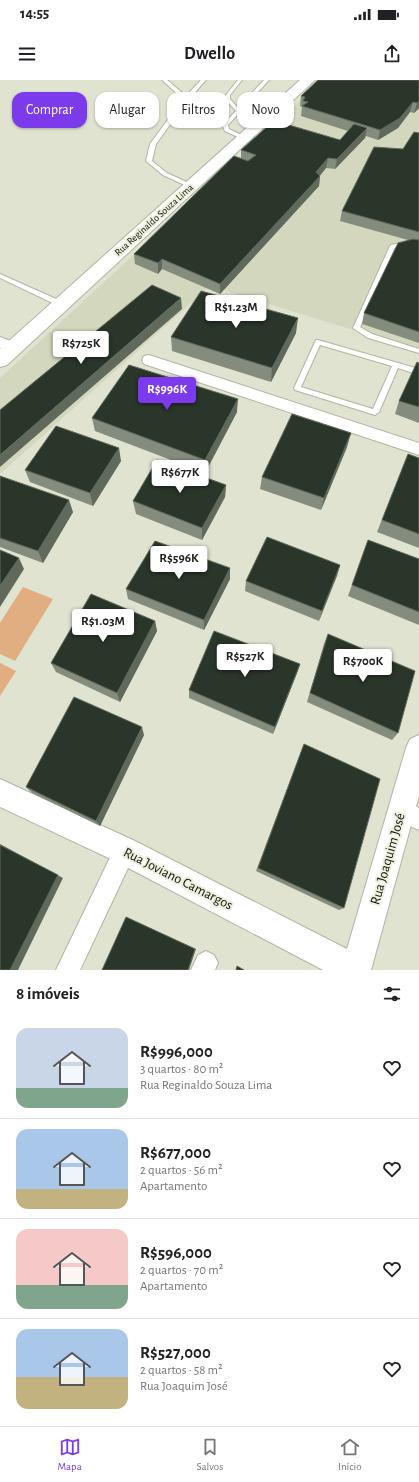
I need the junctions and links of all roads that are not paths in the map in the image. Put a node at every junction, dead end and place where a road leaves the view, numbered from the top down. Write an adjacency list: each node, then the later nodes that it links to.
1 (164, 80): 6 (lane)
2 (204, 80): 7 (lane)
3 (240, 80): 9 (lane)
4 (267, 80): 8 (lane)
5 (308, 80): 12 (street, Rua Reginaldo Souza Lima)
6 (179, 92)
7 (192, 92)
8 (256, 92)
9 (237, 109)
10 (237, 113): 12 (lane)
11 (167, 124): 13 (lane)
12 (244, 138): 13 (street, Rua Reginaldo Souza Lima)
13 (191, 186): 16 (street, Rua Reginaldo Souza Lima)
14 (419, 250): 18 (lane)
15 (0, 276): 16 (lane)
16 (60, 304): 17 (street, Rua Reginaldo Souza Lima)
17 (6, 345): 19 (street, Rua Reginaldo Souza Lima)
18 (419, 351)
19 (0, 360)
20 (149, 360): 23 (street)
21 (396, 365): 21 (lane); 22 (lane)
22 (419, 372)
23 (419, 449)
24 (419, 748): 26 (street, Rua Joaquim José)
25 (0, 793): 27 (street, Rua Joviano Camargos)
26 (411, 815): 29 (street, Rua Joaquim José)
27 (125, 851): 28 (street); 29 (street, Rua Joviano Camargos)
28 (68, 970)
29 (355, 970)

